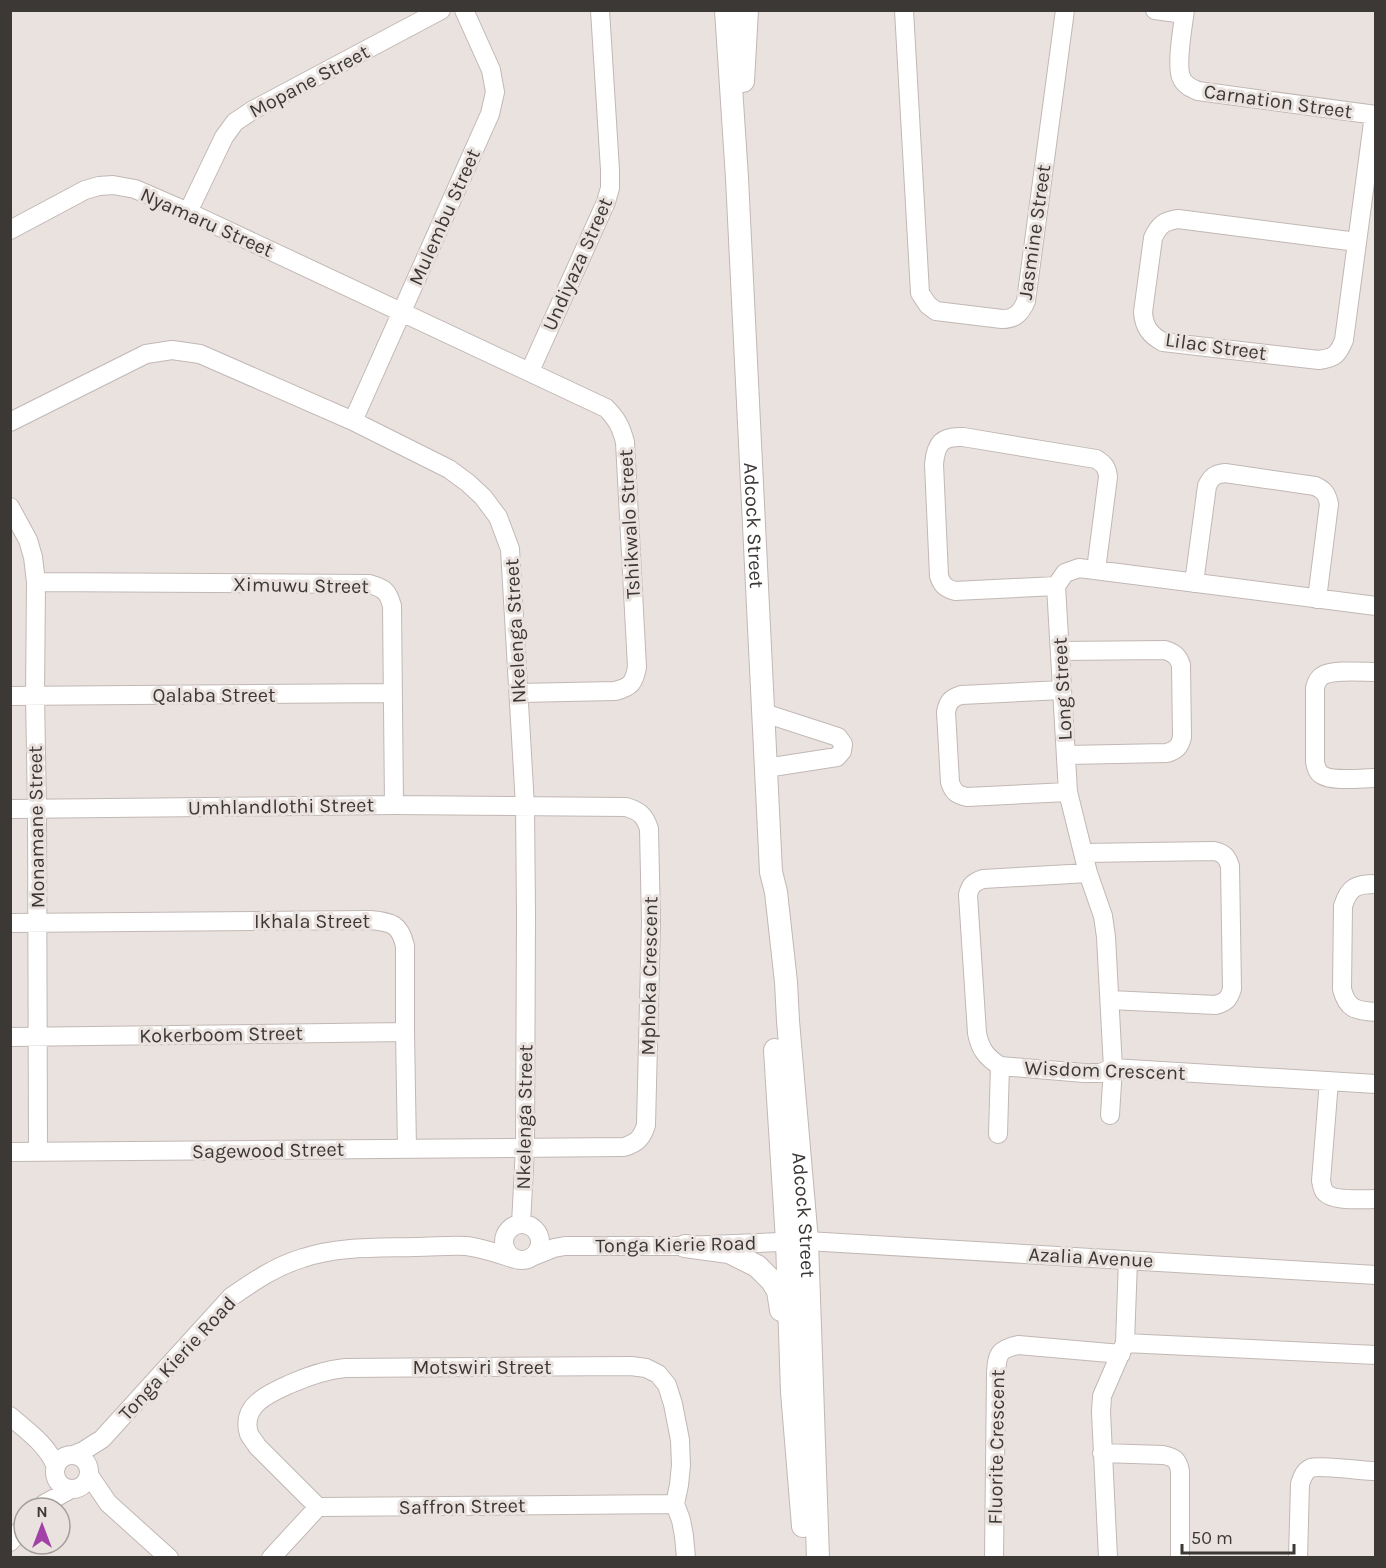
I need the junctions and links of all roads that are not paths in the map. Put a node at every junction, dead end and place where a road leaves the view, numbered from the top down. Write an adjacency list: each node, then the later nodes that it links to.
1 (441, 10): 12 (street, Mopane Street)
2 (464, 10): 15 (street, Mulembu Street)
3 (600, 10): 16 (street, Undiyaza Street)
4 (726, 10): 11 (main road, Adcock Street)
5 (747, 10): 11 (main road, Adcock Street)
6 (904, 10): 7 (street, Jasmine Street)
7 (1065, 10)
8 (1155, 10): 9 (street)
9 (1185, 12): 10 (street, Carnation Street)
10 (1375, 115): 14 (street, Lilac Street)
11 (737, 178): 33 (main road, Adcock Street)
12 (188, 212): 13 (street, Nyamaru Street); 15 (street, Nyamaru Street)
13 (10, 230)
14 (1357, 242): 14 (street, Lilac Street)
15 (402, 312): 16 (street, Tshikwalo Street); 17 (street, Mulembu Street)
16 (530, 371): 30 (street, Tshikwalo Street)
17 (353, 421): 18 (street, Nkelenga Street); 30 (street, Nkelenga Street)
18 (10, 422)
19 (10, 507): 21 (street, Monamane Street)
20 (1096, 570): 22 (street); 23 (street); 23 (street)
21 (36, 582): 29 (street, Ximuwu Street); 32 (street, Monamane Street)
22 (1194, 583): 24 (street); 24 (street)
23 (1056, 586): 26 (street, Long Street)
24 (1317, 598): 25 (street)
25 (1376, 606)
26 (1060, 651): 28 (street, Long Street); 34 (street)
27 (1376, 672): 36 (street)
28 (1062, 690): 34 (street, Long Street); 37 (street)
29 (393, 693): 32 (street, Qalaba Street); 38 (street, Ximuwu Street)
30 (519, 693): 39 (street, Nkelenga Street)
31 (10, 696): 32 (street, Qalaba Street)
32 (34, 696): 41 (street, Monamane Street)
33 (764, 713): 35 (main road, Adcock Street); 35 (street)
34 (1066, 755): 37 (street, Long Street)
35 (766, 768): 64 (main road, Adcock Street)
36 (1376, 778)
37 (1068, 792): 42 (street, Long Street)
38 (394, 805): 39 (street, Umhlandlothi Street); 41 (street, Umhlandlothi Street)
39 (525, 806): 58 (street, Nkelenga Street); 58 (street, Mphoka Crescent)
40 (10, 809): 41 (street, Umhlandlothi Street)
41 (37, 809): 46 (street, Monamane Street)
42 (1083, 853): 43 (street, Long Street); 47 (street)
43 (1088, 873): 47 (street, Long Street); 52 (street, Wisdom Crescent)
44 (1376, 884): 48 (street)
45 (10, 923): 46 (street, Ikhala Street)
46 (37, 923): 49 (street, Ikhala Street); 51 (street, Monamane Street)
47 (1110, 1000): 53 (street, Long Street)
48 (1376, 1012)
49 (405, 1032): 51 (street, Kokerboom Street); 59 (street, Ikhala Street)
50 (10, 1037): 51 (street, Kokerboom Street)
51 (38, 1037): 61 (street, Monamane Street)
52 (1000, 1066): 53 (street, Wisdom Crescent); 57 (street)
53 (1113, 1068): 54 (street, Wisdom Crescent); 56 (street, Long Street)
54 (1329, 1081): 55 (street, Wisdom Crescent); 62 (street)
55 (1376, 1084)
56 (1110, 1115)
57 (998, 1134)
58 (525, 1148): 59 (street, Sagewood Street); 63 (street, Nkelenga Street)
59 (407, 1149): 61 (street, Sagewood Street)
60 (10, 1152): 61 (street, Sagewood Street)
61 (38, 1152)
62 (1376, 1199)
63 (523, 1228): 65 (street, Tonga Kierie Road); 66 (street, Tonga Kierie Road); 68 (street); 69 (street)
64 (797, 1241): 67 (street, Tonga Kierie Road); 70 (street, Azalia Avenue); 74 (main road, Adcock Street); 91 (main road, Adcock Street)
65 (466, 1246): 69 (street, Tonga Kierie Road); 76 (street, Tonga Kierie Road)
66 (565, 1246): 67 (street, Tonga Kierie Road); 68 (street, Tonga Kierie Road)
67 (685, 1246): 74 (main road)
68 (534, 1256): 69 (street)
69 (515, 1259)
70 (1128, 1260): 71 (street, Azalia Avenue); 72 (street)
71 (1376, 1275)
72 (1123, 1349): 73 (street, Fluorite Crescent); 77 (street); 92 (street, Fluorite Crescent)
73 (1376, 1355)
74 (792, 1392): 90 (main road, Adcock Street)
75 (10, 1416): 78 (street)
76 (102, 1439): 78 (street, Tonga Kierie Road); 80 (street, Tonga Kierie Road)
77 (1102, 1453): 93 (street); 94 (street)
78 (63, 1462): 80 (street); 81 (street); 82 (street)
79 (1376, 1472): 95 (street)
80 (89, 1473): 81 (street); 84 (street)
81 (73, 1489): 83 (street); 84 (street)
82 (47, 1496)
83 (60, 1496)
84 (108, 1503): 87 (street)
85 (675, 1504): 86 (street, Saffron Street); 86 (street, Motswiri Street); 89 (street, Motswiri Street)
86 (318, 1507): 88 (street)
87 (169, 1557)
88 (271, 1557)
89 (686, 1557)
90 (806, 1557)
91 (818, 1557)
92 (994, 1557)
93 (1108, 1557)
94 (1180, 1557)
95 (1298, 1557)

